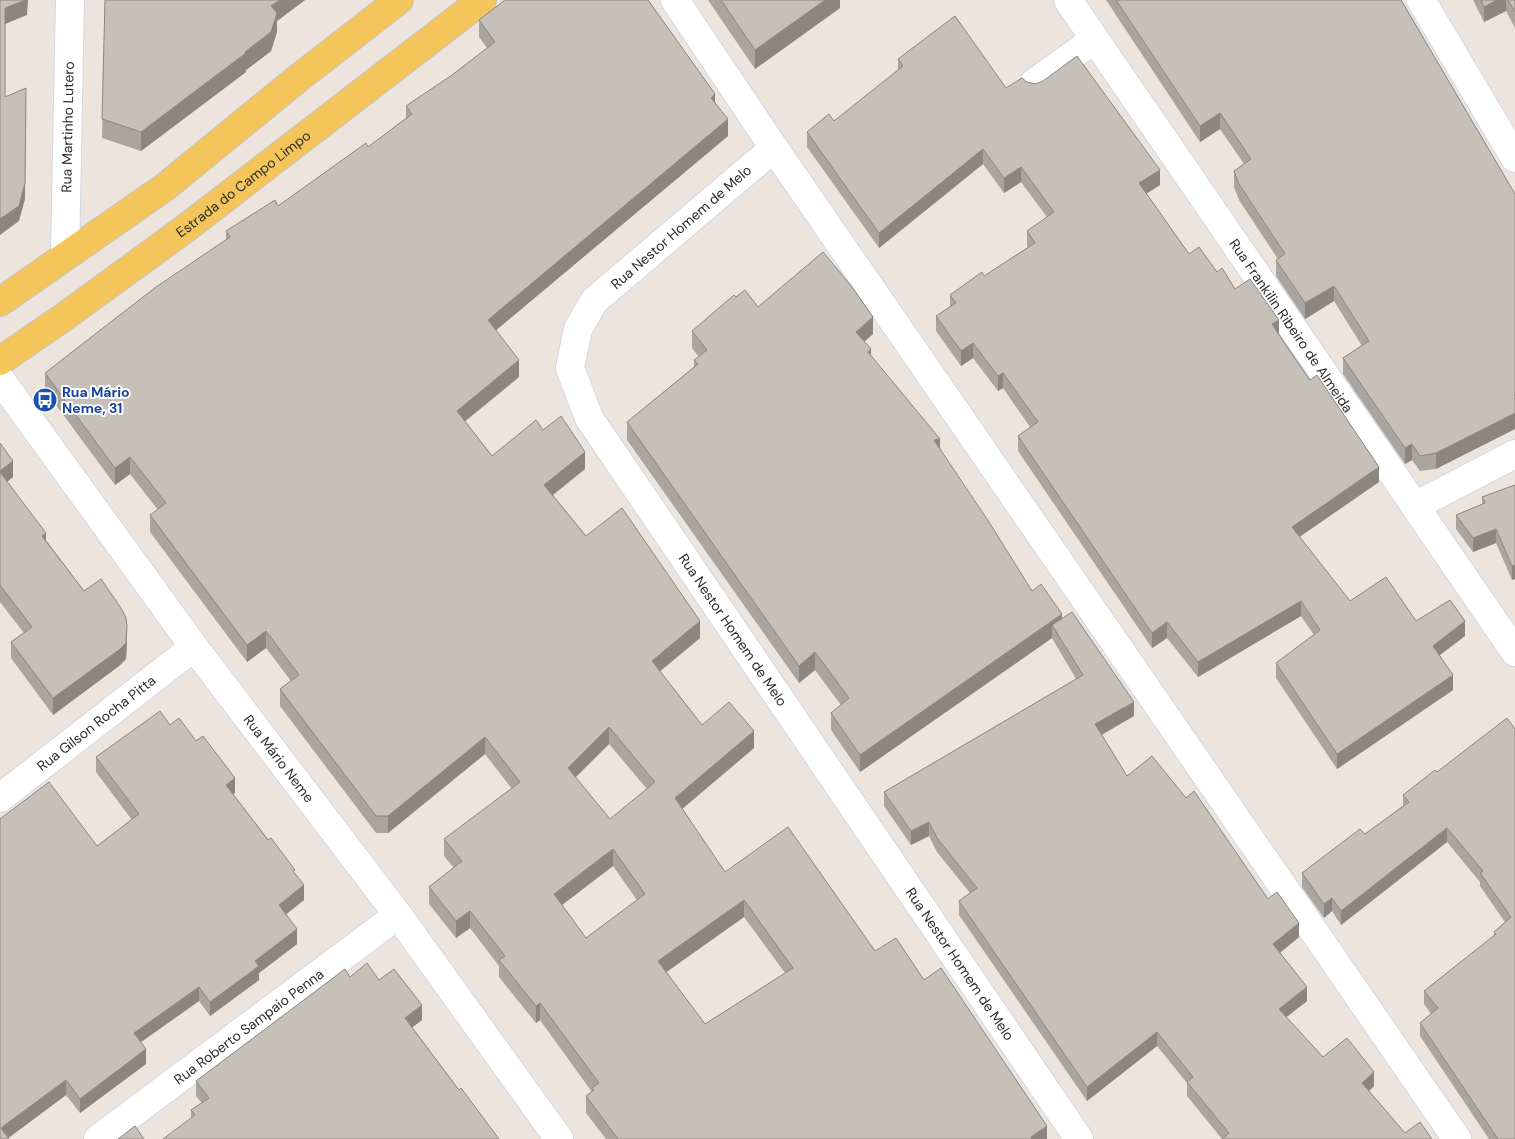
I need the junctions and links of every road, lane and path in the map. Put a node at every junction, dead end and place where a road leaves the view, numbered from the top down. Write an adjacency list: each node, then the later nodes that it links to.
1 (70, 0): 11 (street, Rua Martinho Lutero)
2 (399, 0): 11 (main road)
3 (482, 0): 13 (main road, Estrada do Campo Limpo)
4 (675, 0): 9 (street)
5 (1068, 0): 7 (street, Rua Frankilin Ribeiro de Almeida)
6 (1421, 0): 10 (street)
7 (1095, 39): 8 (street); 16 (street, Rua Frankilin Ribeiro de Almeida)
8 (1034, 83)
9 (774, 148): 23 (street, Rua Nestor Homem de Melo); 24 (street)
10 (1515, 158)
11 (65, 256): 12 (main road)
12 (0, 302)
13 (0, 361)
14 (0, 380): 17 (street, Rua Mário Neme)
15 (1515, 454): 16 (street)
16 (1415, 506): 18 (street, Rua Frankilin Ribeiro de Almeida)
17 (194, 647): 19 (street, Rua Gilson Rocha Pitta); 20 (street, Rua Mário Neme)
18 (1515, 652)
19 (0, 798)
20 (398, 915): 21 (street, Rua Roberto Sampaio Penna); 22 (street, Rua Mário Neme)
21 (98, 1139)
22 (559, 1139)
23 (1079, 1139)
24 (1457, 1139)

